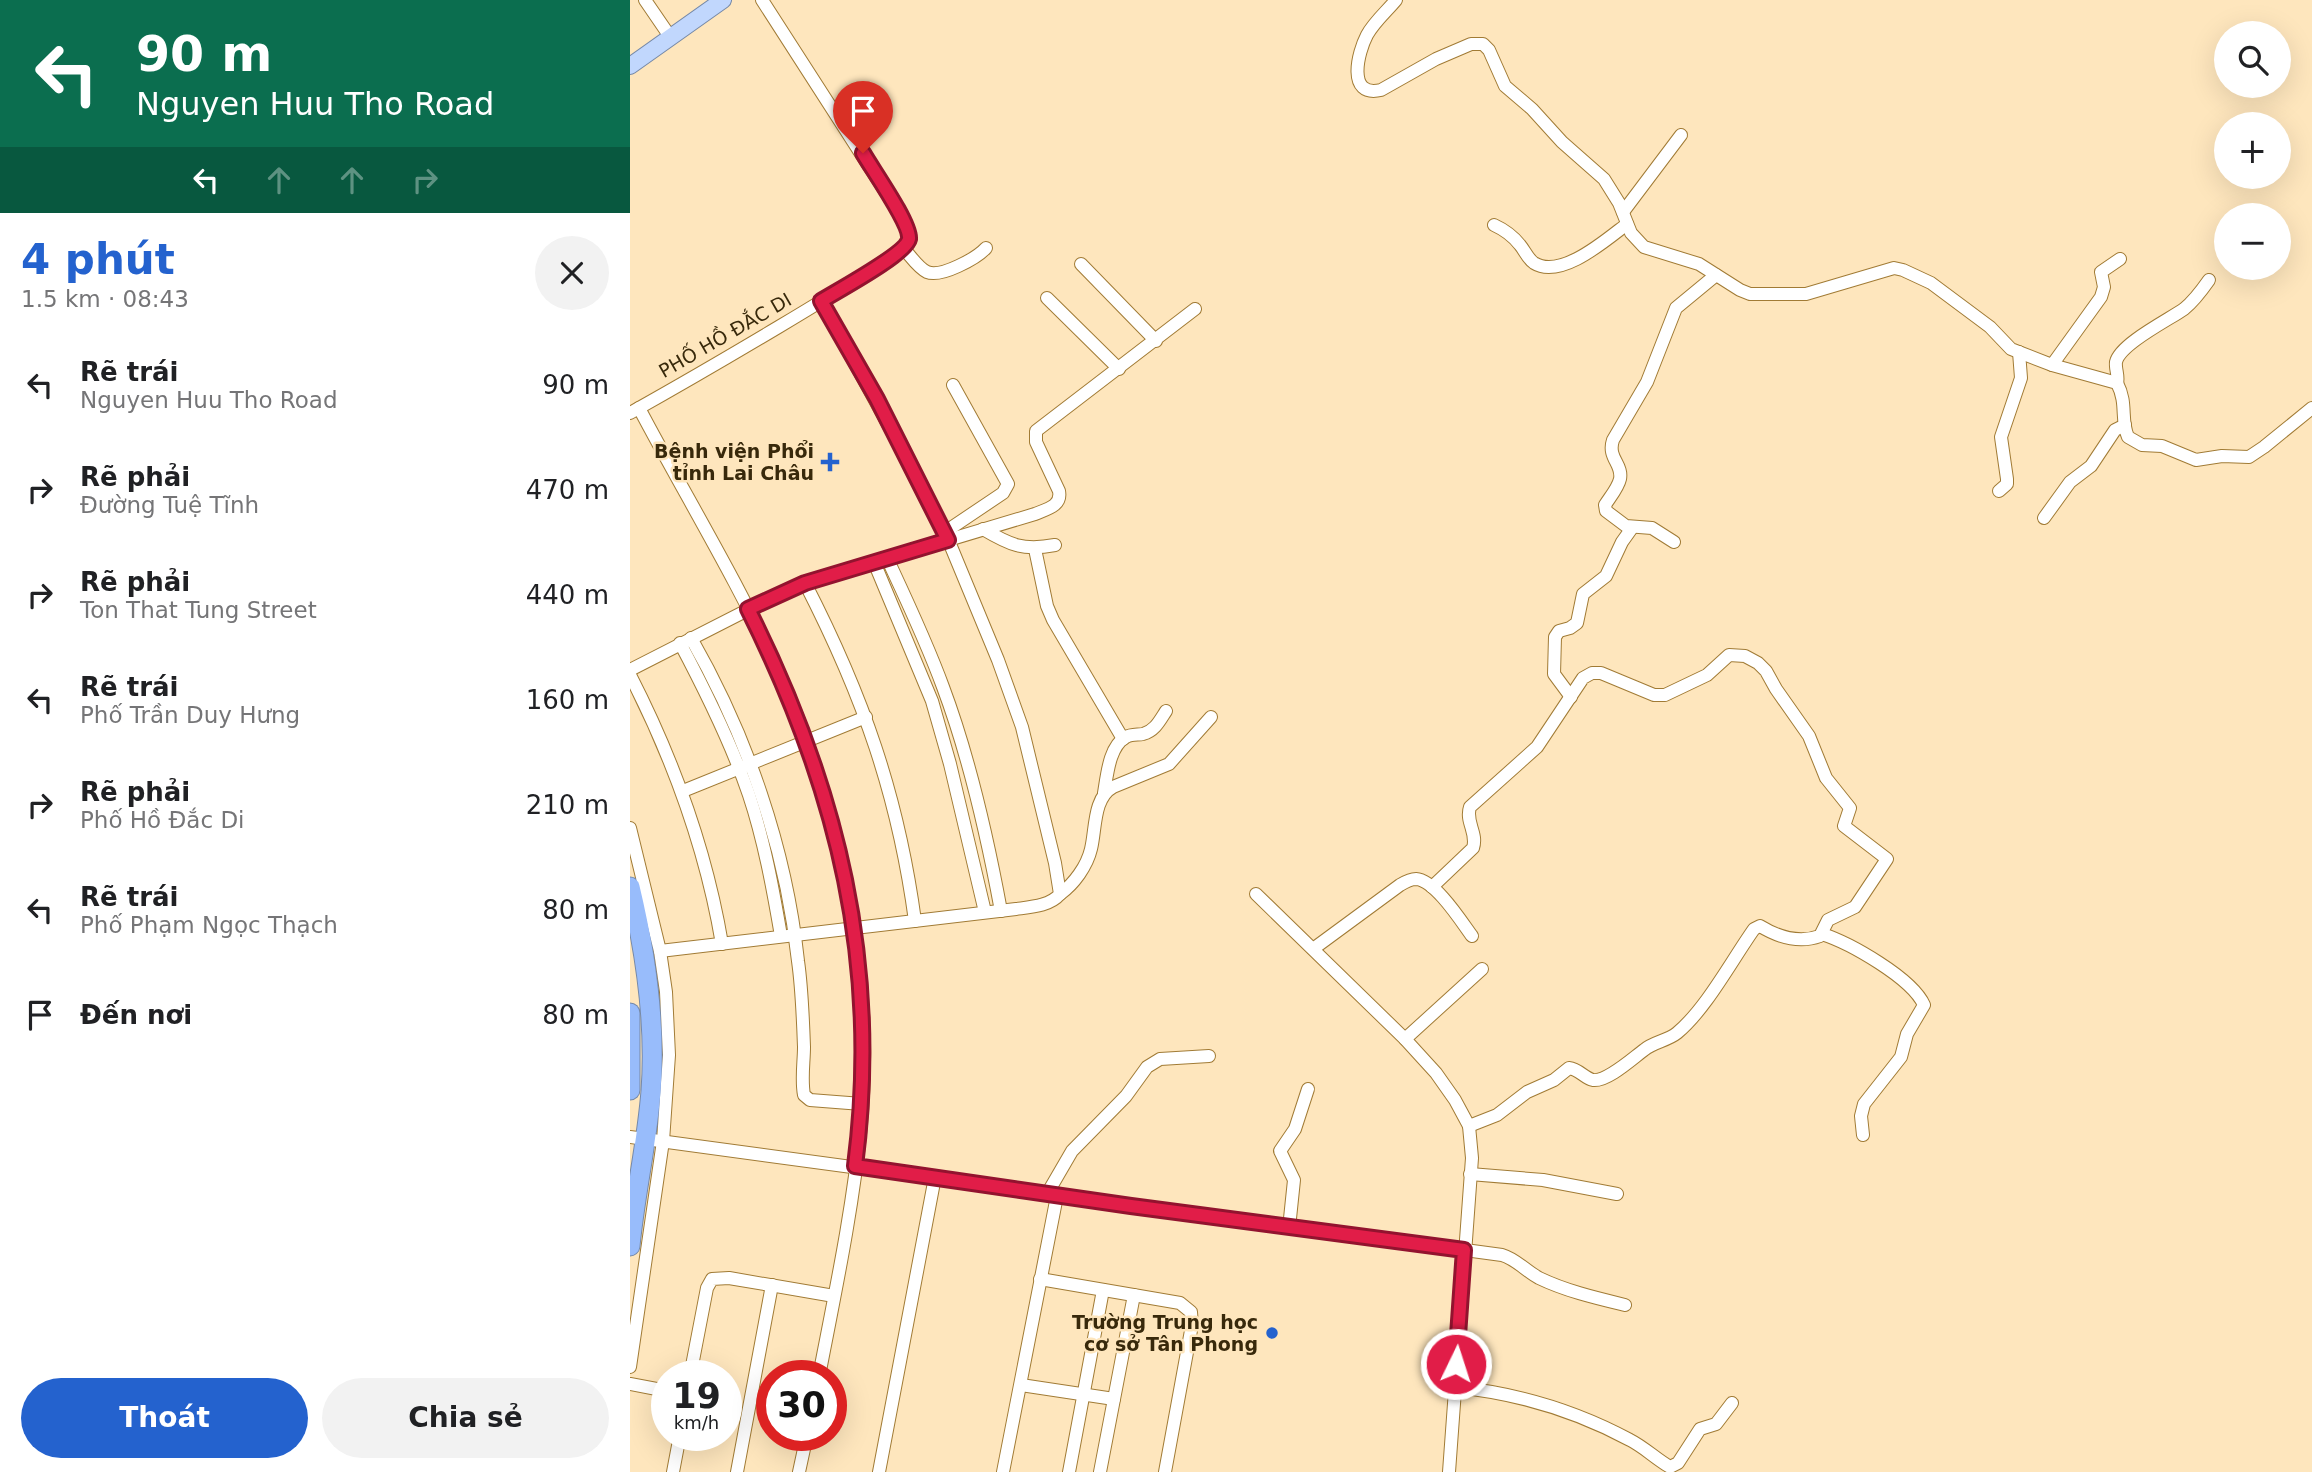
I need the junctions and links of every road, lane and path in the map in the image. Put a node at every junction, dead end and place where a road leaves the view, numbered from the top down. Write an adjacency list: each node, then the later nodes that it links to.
1 (645, 0): 5 (street)
2 (723, 0): 5 (main road)
3 (762, 0): 10 (street)
4 (1396, 0): 8 (street)
5 (671, 38): 6 (main road)
6 (630, 66)
7 (1681, 135): 8 (street)
8 (1625, 218): 9 (street); 14 (street)
9 (1494, 225)
10 (906, 245): 11 (street); 17 (street, PHỐ HỒ ĐẮC DI)
11 (986, 248)
12 (2120, 259): 21 (street)
13 (1081, 264): 19 (street)
14 (1716, 275): 20 (street); 30 (street)
15 (2209, 280): 23 (street)
16 (1047, 298): 22 (street)
17 (821, 301): 26 (street, PHỐ HỒ ĐẮC DI); 32 (street)
18 (1195, 310): 19 (street)
19 (1156, 341): 22 (street)
20 (2020, 352): 21 (street); 28 (street)
21 (2052, 365): 23 (street)
22 (1119, 369): 31 (street)
23 (2117, 383): 27 (street)
24 (953, 385): 32 (street)
25 (2312, 408): 27 (street)
26 (634, 411): 38 (street)
27 (2125, 425): 29 (street)
28 (1999, 491)
29 (2044, 519)
30 (1632, 528): 33 (street); 41 (street)
31 (984, 529): 32 (street); 35 (street)
32 (946, 536): 36 (street); 56 (street)
33 (1674, 542)
34 (1055, 545): 35 (street)
35 (1035, 549): 47 (street)
36 (880, 560): 37 (street); 45 (street); 46 (street)
37 (805, 583): 38 (street); 43 (street)
38 (748, 609): 39 (street); 48 (street)
39 (686, 640): 40 (street); 49 (street)
40 (630, 672): 50 (street)
41 (1571, 698): 54 (street); 61 (street)
42 (1166, 711): 47 (street)
43 (866, 717): 48 (street); 59 (street)
44 (1211, 717): 51 (street)
45 (958, 730): 46 (street); 57 (street)
46 (942, 735): 58 (street)
47 (1123, 739): 51 (street)
48 (807, 741): 49 (street); 60 (street)
49 (745, 767): 50 (street); 62 (street); 63 (street)
50 (683, 791): 65 (street)
51 (1104, 793): 56 (street)
52 (630, 828): 67 (street)
53 (630, 887): 77 (highway)
54 (1432, 887): 64 (street); 66 (street)
55 (1256, 894): 66 (street)
56 (1055, 898): 57 (street)
57 (1002, 911): 58 (street)
58 (985, 912): 59 (street)
59 (915, 921): 60 (street)
60 (854, 929): 62 (street); 74 (street)
61 (1822, 934): 75 (street); 76 (street)
62 (796, 935): 63 (street); 74 (street)
63 (781, 936): 65 (street)
64 (1472, 936)
65 (722, 944): 67 (street)
66 (1313, 949): 70 (street)
67 (660, 951): 77 (street)
68 (1482, 969): 70 (street)
69 (630, 1013): 73 (highway)
70 (1405, 1039): 75 (street)
71 (1209, 1056): 82 (street)
72 (1308, 1089): 83 (street)
73 (630, 1090)
74 (862, 1104): 78 (street)
75 (1469, 1126): 79 (street)
76 (1863, 1135)
77 (646, 1139): 78 (street); 84 (highway); 94 (street)
78 (855, 1166): 80 (street); 90 (street)
79 (1470, 1174): 81 (street); 85 (street)
80 (935, 1177): 82 (street); 107 (street)
81 (1617, 1194)
82 (1052, 1195): 83 (street); 86 (street)
83 (1289, 1228): 85 (street)
84 (630, 1246)
85 (1464, 1250): 91 (street); 97 (street)
86 (1040, 1279): 88 (street); 96 (street)
87 (772, 1285): 90 (street); 92 (street); 105 (street)
88 (1103, 1290): 89 (street); 99 (street)
89 (1135, 1295): 100 (street); 111 (street)
90 (834, 1296): 93 (street)
91 (1625, 1305)
92 (693, 1360)
93 (822, 1360)
94 (630, 1367)
95 (630, 1384): 98 (street)
96 (1021, 1385): 99 (street); 108 (street)
97 (1455, 1387): 101 (street); 112 (street)
98 (651, 1388)
99 (1082, 1395): 100 (street); 109 (street)
100 (1114, 1399): 110 (street)
101 (1731, 1403)
102 (677, 1451): 104 (street)
103 (804, 1451): 106 (street)
104 (673, 1472)
105 (737, 1472)
106 (799, 1472)
107 (879, 1472)
108 (1003, 1472)
109 (1069, 1472)
110 (1100, 1472)
111 (1165, 1472)
112 (1449, 1472)

